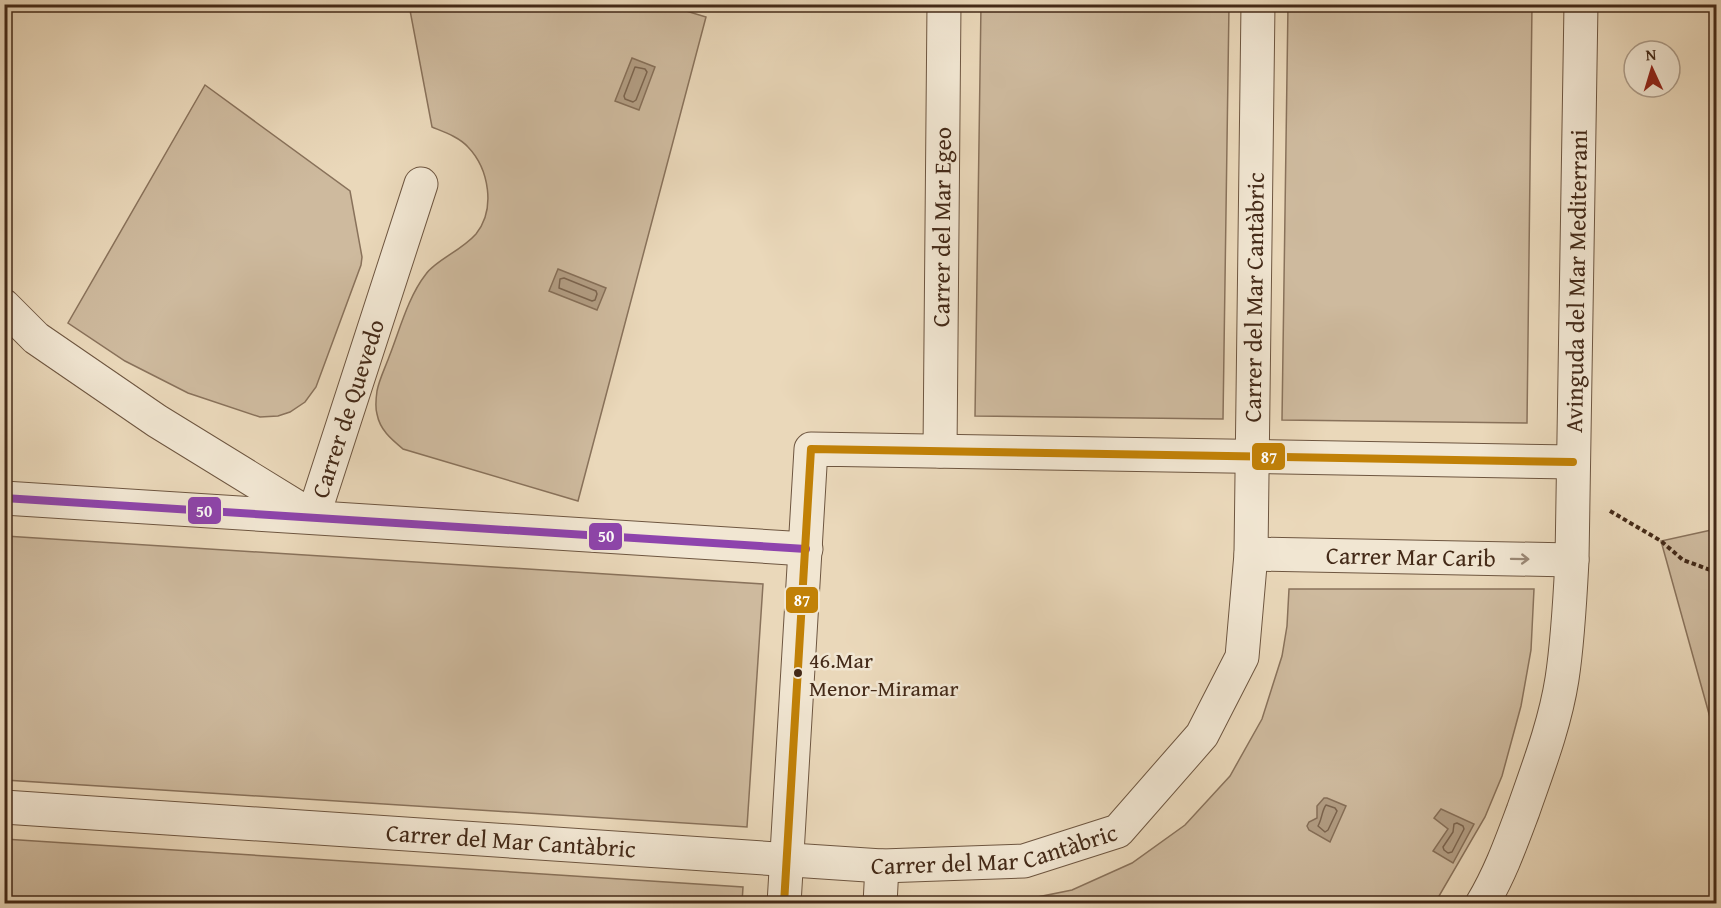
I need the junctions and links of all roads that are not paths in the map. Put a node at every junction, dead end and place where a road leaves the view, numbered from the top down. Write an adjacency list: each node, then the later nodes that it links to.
1 (944, 4): 6 (street, Carrer del Mar Egeo)
2 (1258, 4): 7 (street, Carrer del Mar Cantàbric)
3 (1581, 4): 8 (street, Avinguda del Mar Mediterrani)
4 (421, 184): 10 (street, Carrer de Quevedo)
5 (4, 306): 10 (street, Carrer de Quevedo)
6 (940, 451): 7 (street); 11 (street)
7 (1252, 456): 8 (street); 12 (street, Carrer del Mar Cantàbric)
8 (1573, 462): 13 (street, Avinguda del Mar Mediterrani)
9 (4, 498): 10 (street)
10 (313, 517): 11 (street)
11 (806, 549): 15 (street)
12 (1251, 554): 13 (street, Carrer Mar Carib, one-way to 13); 16 (street, Carrer del Mar Cantàbric)
13 (1572, 560): 19 (street, Avinguda del Mar Mediterrani)
14 (4, 807): 15 (street, Carrer del Mar Cantàbric)
15 (787, 859): 16 (street, Carrer del Mar Cantàbric); 17 (street)
16 (882, 866): 18 (street)
17 (784, 903)
18 (880, 903)
19 (1482, 903)

